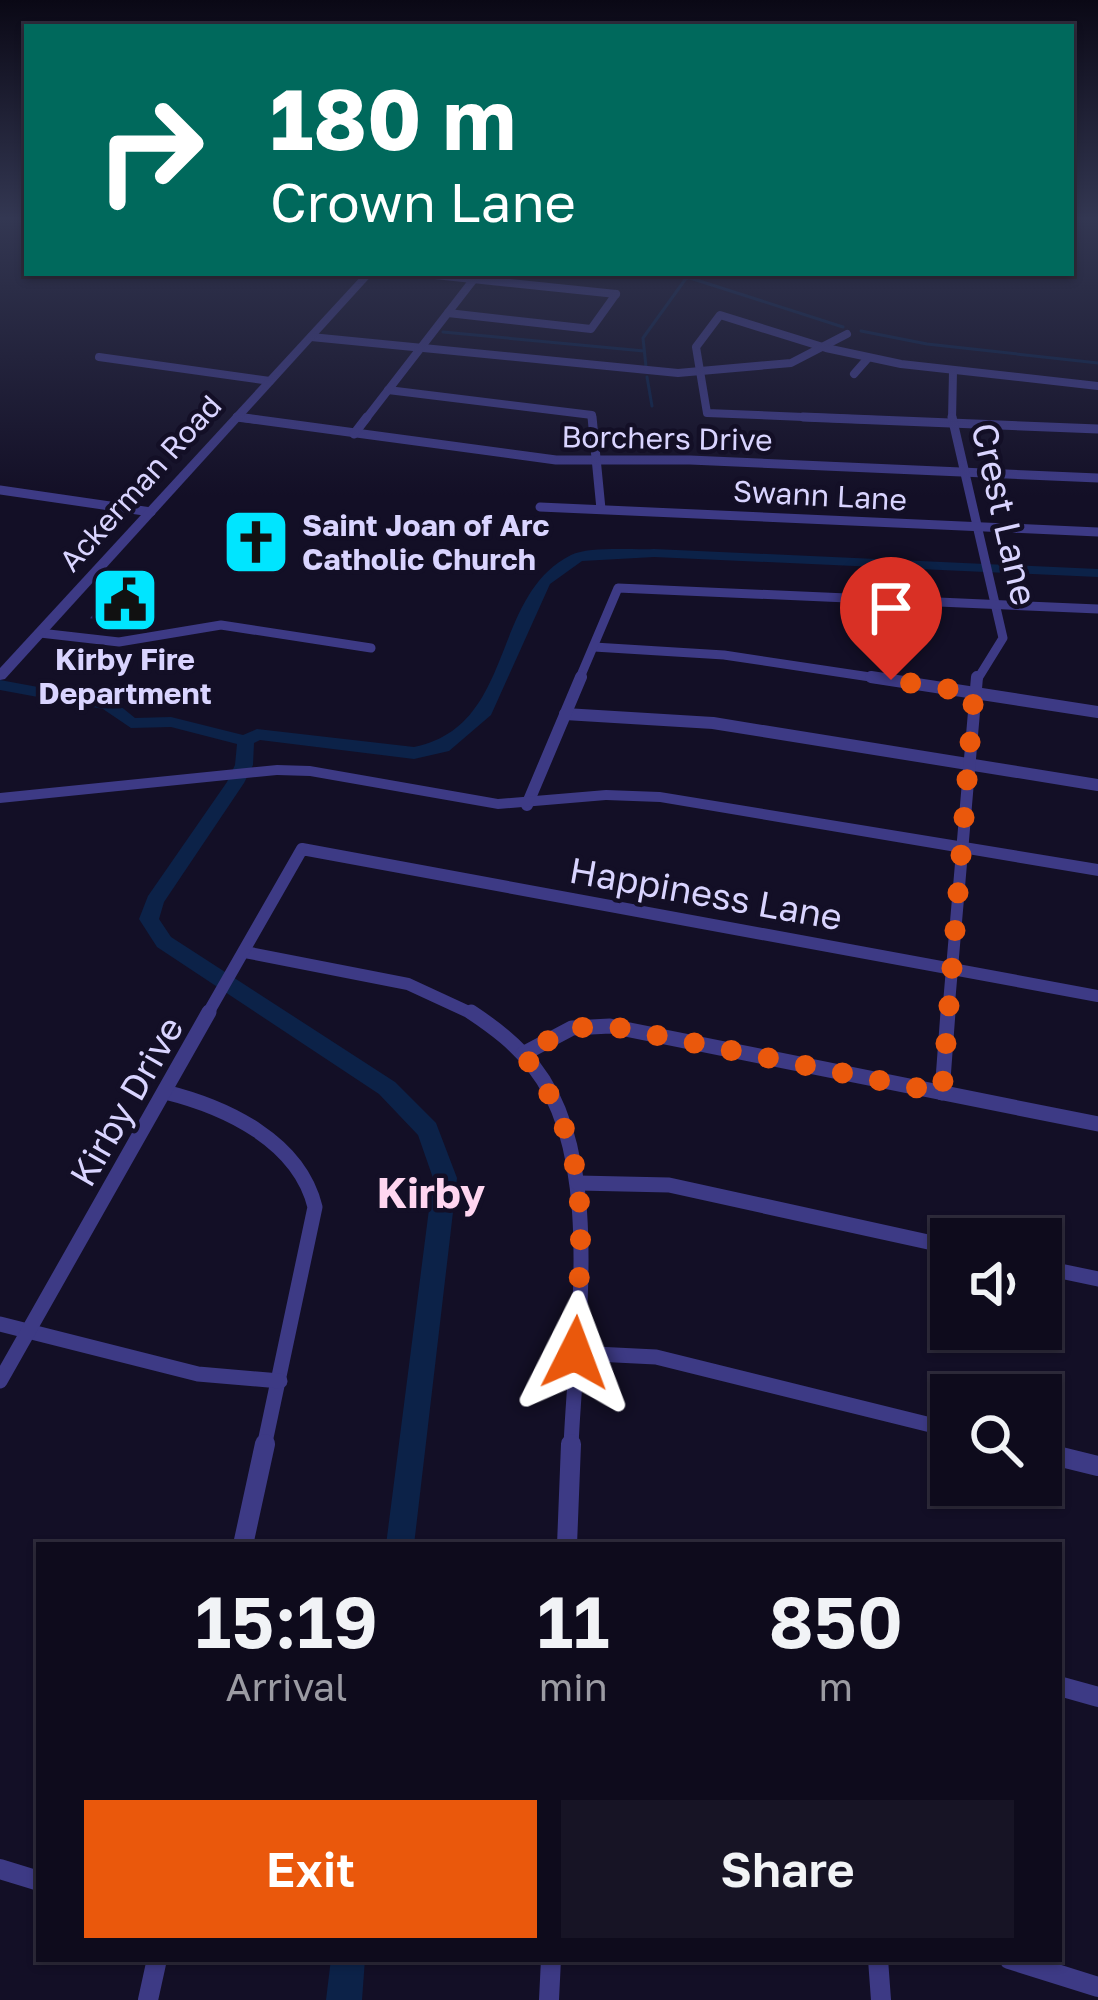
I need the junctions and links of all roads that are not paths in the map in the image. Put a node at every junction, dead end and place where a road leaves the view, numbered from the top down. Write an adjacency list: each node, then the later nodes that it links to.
1 (336, 309): 6 (street, Ackerman Road)
2 (451, 309): 4 (street)
3 (605, 309): 4 (street)
4 (448, 313): 8 (street)
5 (847, 334): 7 (street)
6 (310, 337): 8 (street); 14 (street, Ackerman Road)
7 (826, 348): 10 (street); 12 (street); 12 (street)
8 (420, 350): 12 (street); 16 (street)
9 (99, 357): 14 (street)
10 (868, 358): 11 (street); 13 (street)
11 (953, 371): 15 (street); 18 (street, Crest Lane)
12 (700, 373): 18 (street)
13 (854, 374)
14 (270, 381): 17 (street, Ackerman Road)
15 (1098, 386)
16 (388, 390): 20 (street); 21 (street)
17 (237, 417): 20 (street, Borchers Drive); 27 (street, Ackerman Road)
18 (952, 423): 19 (street); 22 (street, Crest Lane)
19 (1098, 429)
20 (354, 434): 21 (street, Borchers Drive)
21 (596, 460): 22 (street, Borchers Drive); 26 (street)
22 (965, 472): 23 (street, Borchers Drive); 28 (street, Crest Lane)
23 (1098, 478)
24 (0, 490): 27 (street)
25 (540, 507): 26 (street, Swann Lane)
26 (601, 509): 28 (street, Swann Lane)
27 (151, 512): 32 (street, Ackerman Road)
28 (977, 527): 29 (street, Swann Lane); 30 (street, Crest Lane)
29 (1098, 532)
30 (997, 605): 31 (street); 33 (street); 36 (street, Crest Lane)
31 (1098, 609)
32 (40, 633): 34 (street); 35 (street, Ackerman Road)
33 (594, 647): 36 (street); 38 (street)
34 (371, 648)
35 (2, 673)
36 (974, 693): 37 (street); 39 (street, Crest Lane)
37 (1098, 712)
38 (566, 714): 39 (street); 42 (street)
39 (970, 764): 40 (street); 43 (street, Crest Lane)
40 (1098, 784)
41 (0, 798): 42 (street)
42 (526, 805): 43 (street)
43 (962, 847): 45 (street); 47 (street, Crest Lane)
44 (302, 849): 46 (street, Kirby Drive); 47 (street, Happiness Lane)
45 (1098, 870)
46 (243, 956): 49 (street); 50 (street, Kirby Drive)
47 (951, 969): 48 (street, Happiness Lane); 51 (street, Crest Lane)
48 (1098, 996)
49 (523, 1054): 51 (street); 53 (street)
50 (165, 1092): 58 (street, Kirby Drive); 61 (street)
51 (942, 1093): 52 (street)
52 (1098, 1124)
53 (578, 1183): 54 (street); 59 (street)
54 (930, 1242)
55 (1062, 1272): 56 (street)
56 (1098, 1280)
57 (0, 1324): 58 (street)
58 (28, 1332): 60 (street, Kirby Drive); 61 (street)
59 (575, 1353): 62 (street); 66 (street)
60 (0, 1381)
61 (280, 1381): 65 (street)
62 (930, 1425)
63 (1062, 1457): 64 (street)
64 (1098, 1466)
65 (244, 1542)
66 (566, 1542)
67 (1062, 1687): 68 (street)
68 (1098, 1696)
69 (0, 1869): 70 (street)
70 (36, 1880)
71 (156, 1962): 76 (street)
72 (551, 1962): 77 (street)
73 (878, 1962): 78 (street)
74 (1019, 1962): 75 (street)
75 (1098, 1987)
76 (148, 2000)
77 (549, 2000)
78 (881, 2000)

